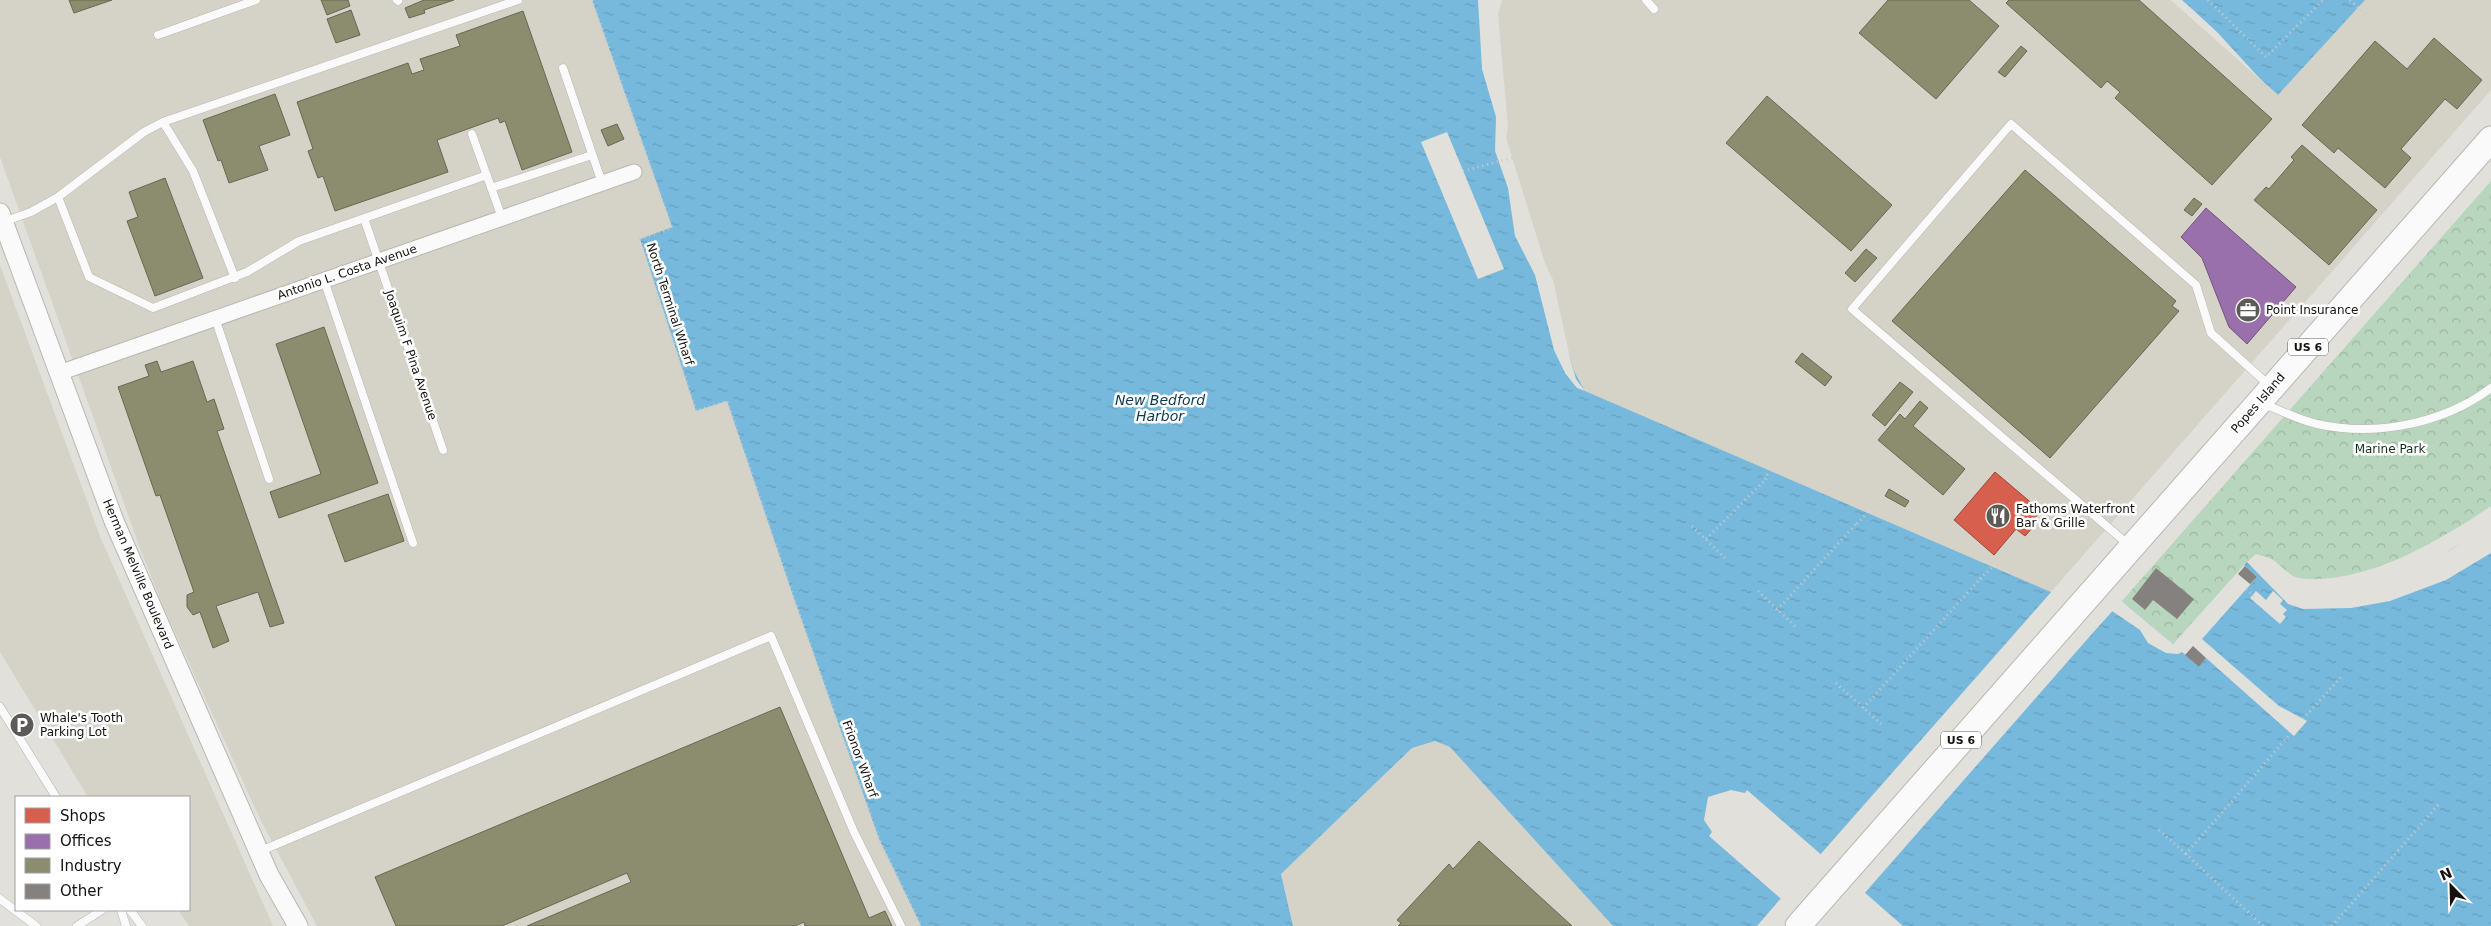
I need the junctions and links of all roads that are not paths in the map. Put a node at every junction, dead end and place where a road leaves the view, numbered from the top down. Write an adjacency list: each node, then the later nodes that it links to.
1 (256, 0): 5 (lane)
2 (518, 0): 7 (lane)
3 (1646, 0): 4 (lane)
4 (1654, 9)
5 (158, 35)
6 (562, 68): 10 (lane)
7 (163, 122): 15 (lane); 20 (lane)
8 (472, 134): 12 (lane)
9 (2491, 139): 25 (highway, Popes Island / US 6)
10 (592, 155): 13 (lane); 14 (lane)
11 (634, 172): 13 (street, Antonio L. Costa Avenue)
12 (487, 175): 14 (lane); 17 (lane)
13 (602, 183): 18 (street, Antonio L. Costa Avenue)
14 (491, 188): 18 (lane)
15 (58, 197): 16 (lane); 20 (lane)
16 (2, 217): 23 (street, Herman Melville Boulevard)
17 (364, 218): 19 (lane, Joaquim F Pina Avenue); 20 (lane)
18 (502, 218): 19 (street, Antonio L. Costa Avenue)
19 (379, 261): 21 (street, Antonio L. Costa Avenue); 26 (lane, Joaquim F Pina Avenue)
20 (235, 278)
21 (324, 280): 22 (street, Antonio L. Costa Avenue); 28 (lane)
22 (215, 318): 23 (street, Antonio L. Costa Avenue); 27 (lane)
23 (59, 372): 32 (street, Herman Melville Boulevard)
24 (2491, 388): 25 (lane)
25 (2265, 395): 29 (highway, Popes Island / US 6); 29 (lane)
26 (443, 450)
27 (269, 479)
28 (413, 543)
29 (2128, 551): 45 (highway, US 6)
30 (0, 707): 31 (lane)
31 (55, 796)
32 (258, 852): 43 (street, Herman Melville Boulevard); 44 (lane)
33 (0, 899): 34 (lane)
34 (15, 910)
35 (16, 911): 40 (lane)
36 (101, 911): 39 (lane)
37 (120, 911): 41 (lane)
38 (131, 911): 42 (lane)
39 (80, 925)
40 (36, 926)
41 (126, 926)
42 (142, 926)
43 (298, 926)
44 (901, 926)
45 (1798, 926)

